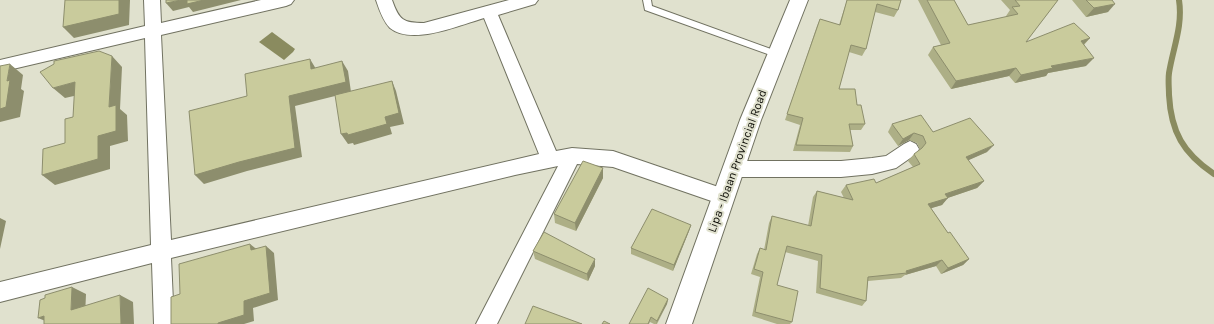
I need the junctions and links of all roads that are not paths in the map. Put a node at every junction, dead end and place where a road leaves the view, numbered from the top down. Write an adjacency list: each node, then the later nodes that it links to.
1 (152, 0): 8 (street)
2 (286, 0): 8 (street)
3 (384, 0): 7 (street)
4 (530, 0): 7 (street)
5 (647, 0): 9 (lane)
6 (799, 0): 9 (main road, Lipa - Ibaan Provincial Road)
7 (489, 12): 13 (street)
8 (153, 30): 10 (street); 16 (street)
9 (776, 54): 14 (main road, Lipa - Ibaan Provincial Road)
10 (0, 66)
11 (910, 149): 14 (street)
12 (572, 156): 13 (street); 15 (street); 19 (street)
13 (550, 159): 16 (street)
14 (733, 169): 15 (main road, Lipa - Ibaan Provincial Road)
15 (723, 197): 20 (main road, Lipa - Ibaan Provincial Road)
16 (163, 251): 17 (street); 18 (street)
17 (0, 292)
18 (164, 324)
19 (486, 324)
20 (679, 324)

